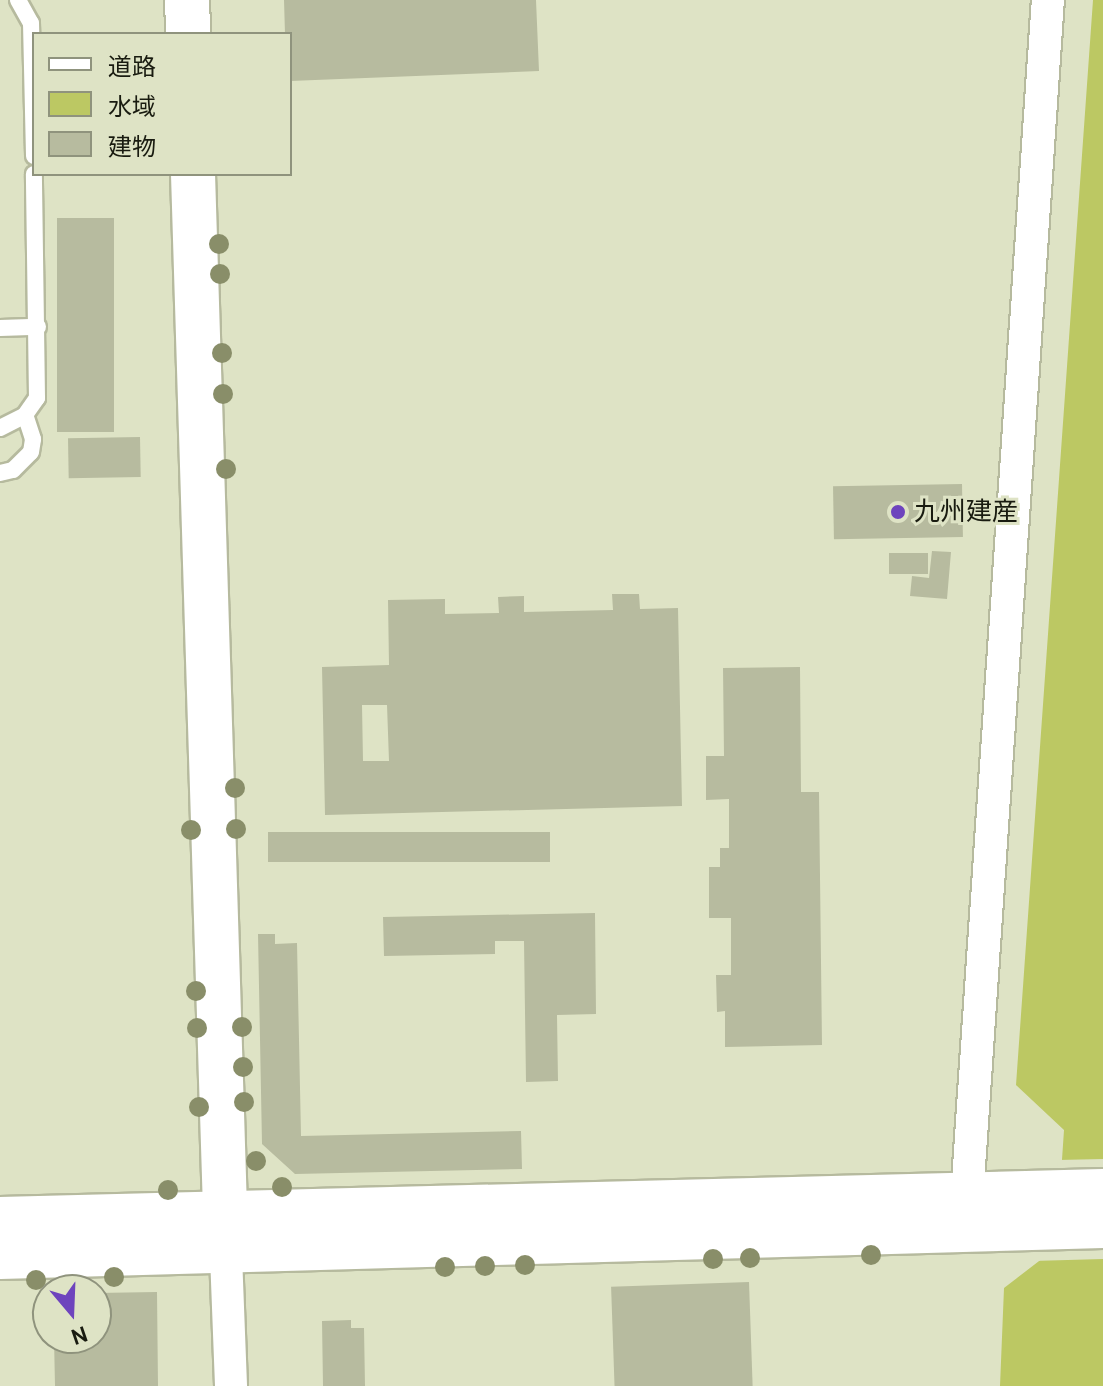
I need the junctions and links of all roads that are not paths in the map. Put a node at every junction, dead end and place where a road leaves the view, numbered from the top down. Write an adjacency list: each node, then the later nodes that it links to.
1 (18, 0): 5 (lane)
2 (187, 0): 4 (street)
3 (1048, 0): 14 (street)
4 (188, 32)
5 (32, 67)
6 (34, 176): 8 (lane)
7 (193, 176): 18 (street)
8 (38, 327): 9 (lane); 10 (lane)
9 (0, 328)
10 (25, 415): 11 (lane); 12 (lane)
11 (0, 428)
12 (0, 473)
13 (1103, 1191): 15 (street)
14 (967, 1196): 15 (street); 18 (street)
15 (1017, 1211): 17 (street); 18 (street)
16 (0, 1219): 18 (street)
17 (1103, 1226)
18 (225, 1232): 19 (street); 20 (street)
19 (0, 1257)
20 (231, 1386)

